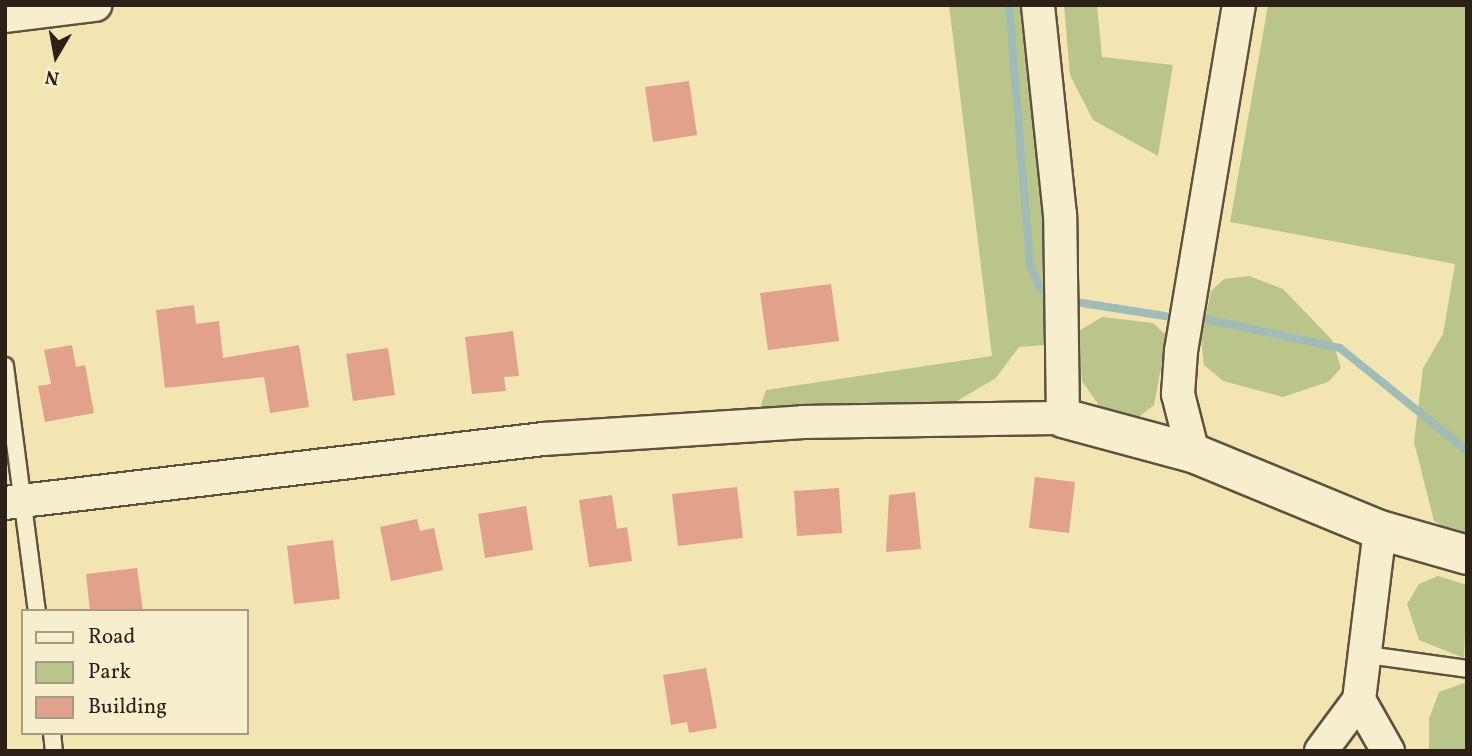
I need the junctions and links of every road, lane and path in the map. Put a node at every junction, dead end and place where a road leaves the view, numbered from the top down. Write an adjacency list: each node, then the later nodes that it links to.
1 (94, 5): 4 (street)
2 (1038, 5): 6 (street)
3 (1240, 5): 7 (street)
4 (5, 16)
5 (5, 366): 8 (lane)
6 (1063, 418): 7 (street); 8 (street)
7 (1193, 453): 9 (street)
8 (15, 502): 11 (lane)
9 (1380, 530): 10 (street); 12 (street)
10 (1467, 555)
11 (37, 609)
12 (1368, 655): 13 (lane); 14 (street)
13 (1467, 668)
14 (1359, 700): 15 (street); 16 (street)
15 (1321, 751)
16 (1388, 751)

